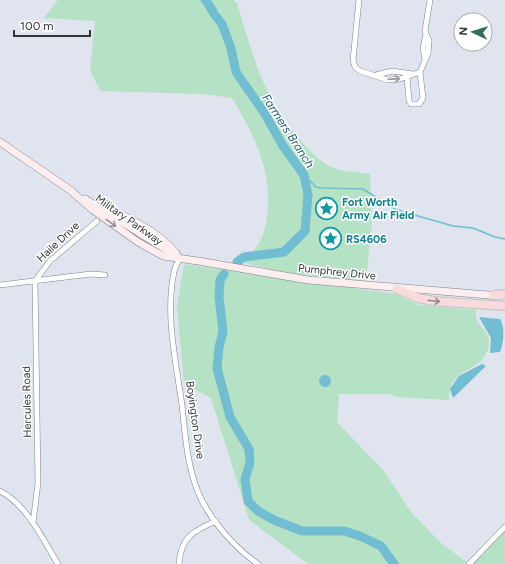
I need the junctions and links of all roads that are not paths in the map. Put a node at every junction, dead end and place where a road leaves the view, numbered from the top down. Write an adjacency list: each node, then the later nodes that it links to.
1 (359, 0): 5 (street)
2 (430, 0): 3 (street)
3 (420, 72): 4 (street); 6 (street)
4 (413, 74): 5 (street); 6 (street)
5 (376, 75): 6 (street, one-way to 6)
6 (407, 77)
7 (0, 142): 8 (street, Military Parkway)
8 (70, 190): 10 (street, Military Parkway); 10 (street, Military Parkway)
9 (97, 221): 12 (street, Haile Drive)
10 (180, 258): 14 (street, Pumphrey Drive); 19 (street, Boyington Drive)
11 (106, 274): 12 (street)
12 (35, 281): 13 (street); 20 (street, Hercules Road)
13 (0, 285)
14 (397, 288): 15 (street, Pumphrey Drive); 17 (main road, one-way to 17)
15 (494, 295): 16 (main road)
16 (505, 295)
17 (505, 306)
18 (0, 491): 20 (street)
19 (216, 521): 23 (street); 24 (street, Boyington Drive)
20 (33, 523): 22 (street)
21 (505, 528): 25 (street)
22 (58, 564)
23 (179, 564)
24 (258, 564)
25 (469, 564)

